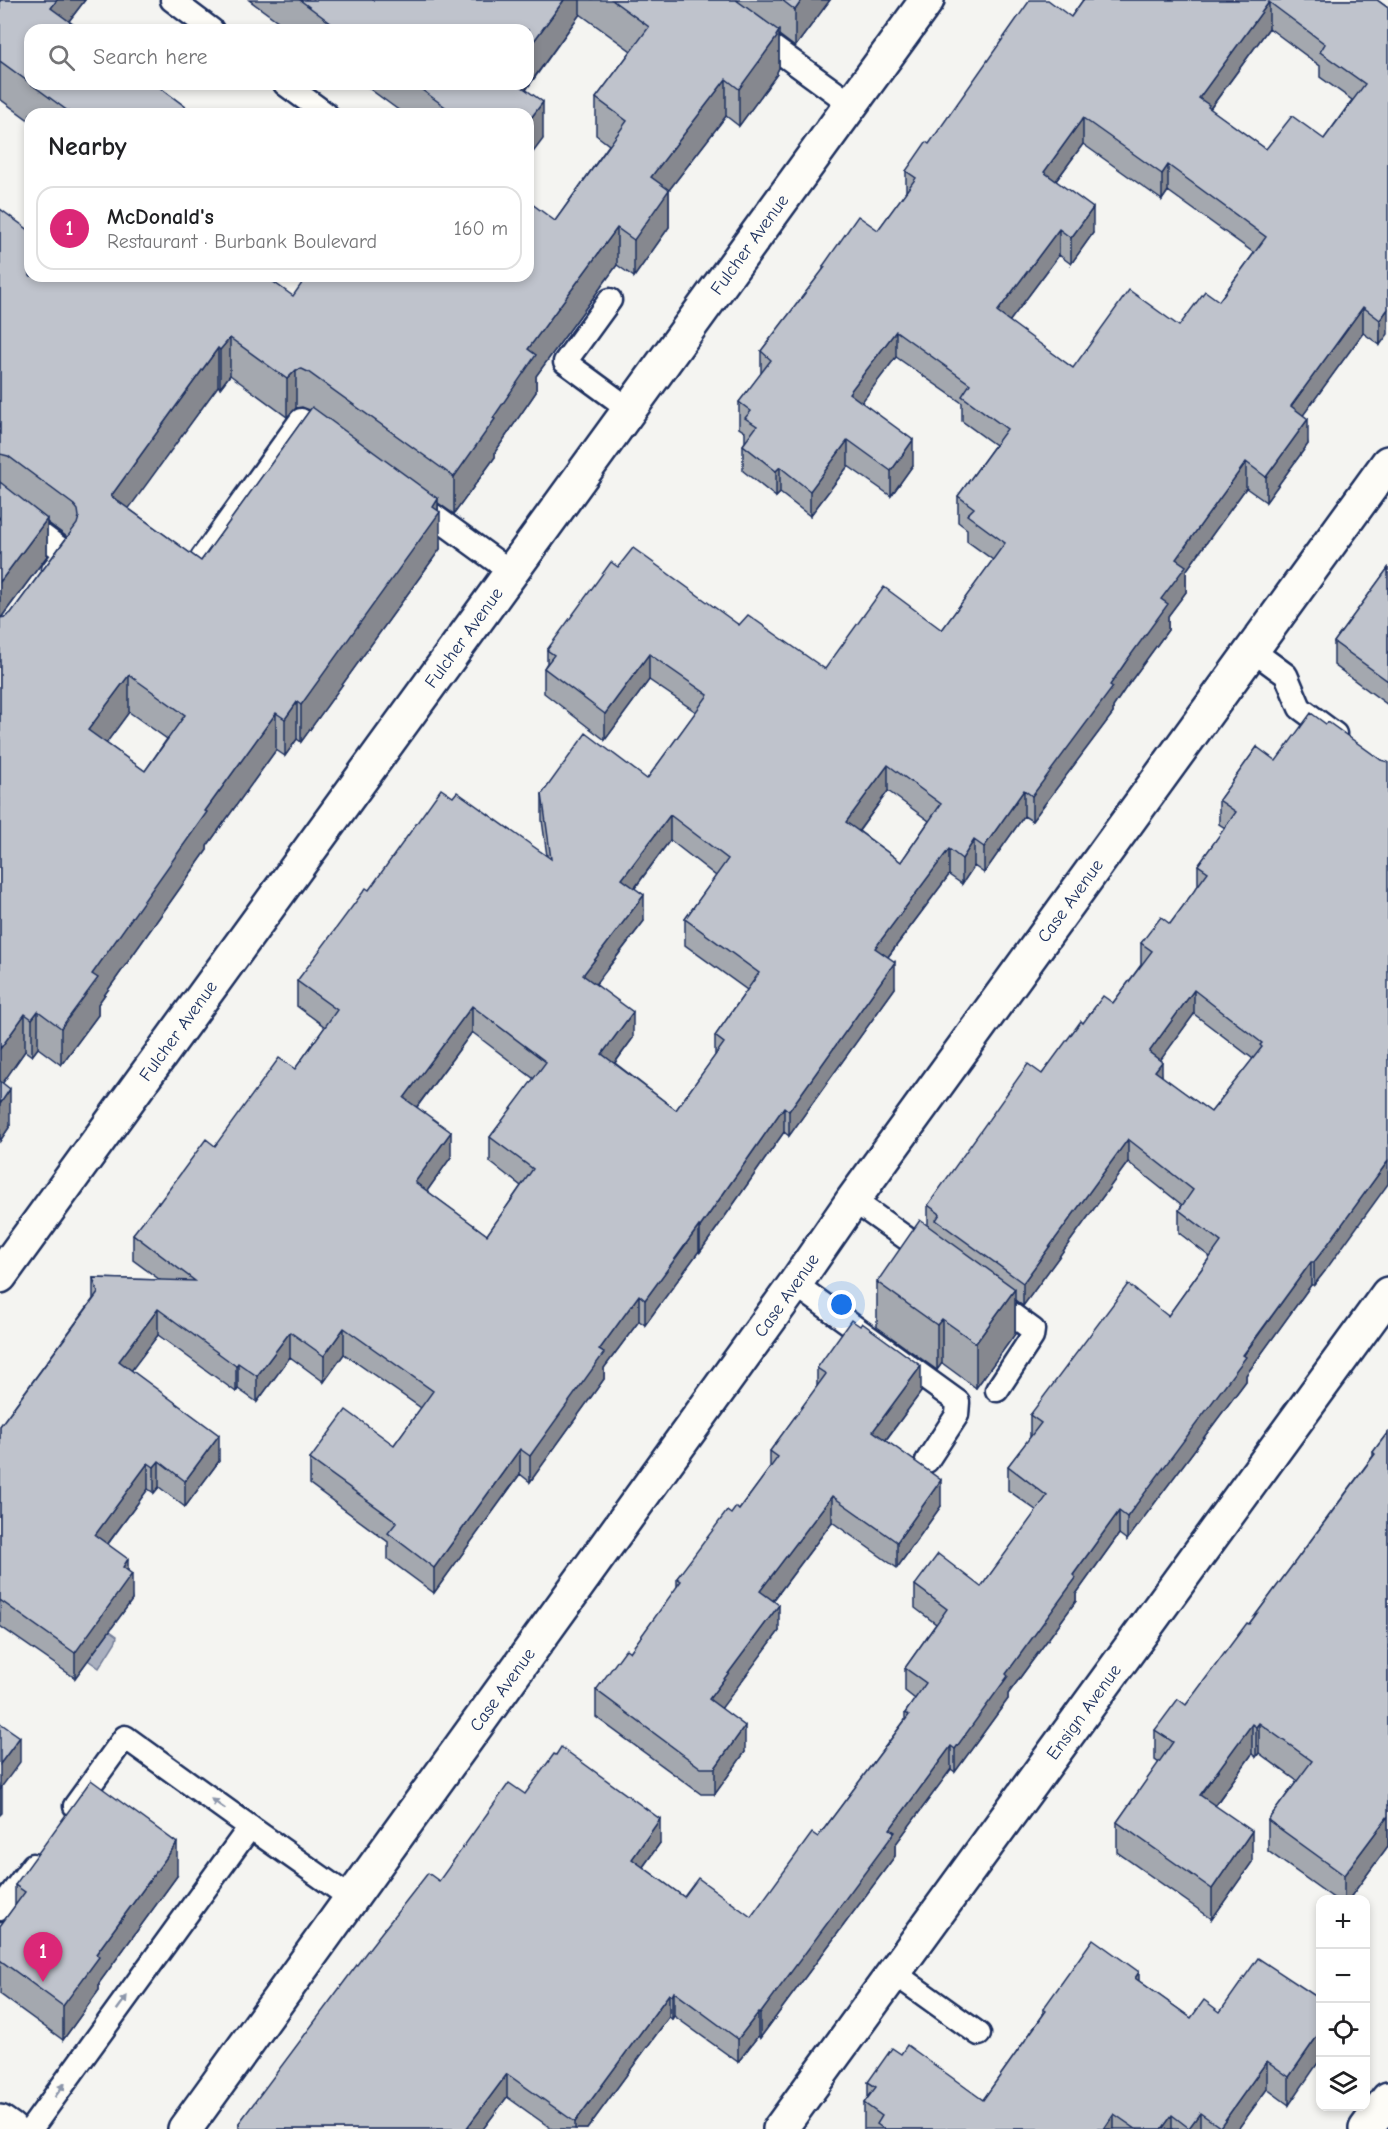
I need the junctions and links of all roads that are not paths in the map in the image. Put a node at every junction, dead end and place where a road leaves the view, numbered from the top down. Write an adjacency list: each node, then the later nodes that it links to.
1 (172, 0): 4 (lane)
2 (708, 0): 6 (lane)
3 (927, 0): 6 (street, Fulcher Avenue)
4 (204, 24)
5 (293, 90): 7 (lane)
6 (851, 104): 9 (street, Fulcher Avenue)
7 (318, 108)
8 (610, 300): 9 (lane)
9 (629, 409): 15 (street, Fulcher Avenue)
10 (349, 455): 14 (lane)
11 (1388, 463): 17 (street, Case Avenue)
12 (397, 489): 15 (lane)
13 (0, 504): 16 (lane)
14 (201, 558)
15 (511, 572): 21 (street, Fulcher Avenue)
16 (39, 588)
17 (1252, 650): 18 (lane); 19 (street, Case Avenue)
18 (1353, 746)
19 (853, 1200): 20 (lane); 22 (street, Case Avenue)
20 (948, 1268)
21 (0, 1276)
22 (795, 1284): 26 (lane); 30 (street, Case Avenue)
23 (976, 1289): 25 (lane)
24 (1388, 1294): 32 (street, Ensign Avenue)
25 (997, 1390)
26 (927, 1461)
27 (63, 1823): 28 (lane, one-way to 27)
28 (250, 1827): 30 (lane); 37 (lane, one-way to 28)
29 (42, 1852): 31 (lane)
30 (352, 1899): 38 (street, Case Avenue)
31 (0, 1910)
32 (894, 1973): 33 (lane); 39 (street, Ensign Avenue)
33 (979, 2034)
34 (1388, 2099): 40 (street)
35 (0, 2122): 36 (street)
36 (10, 2129)
37 (31, 2129)
38 (185, 2129)
39 (780, 2129)
40 (1366, 2129)

